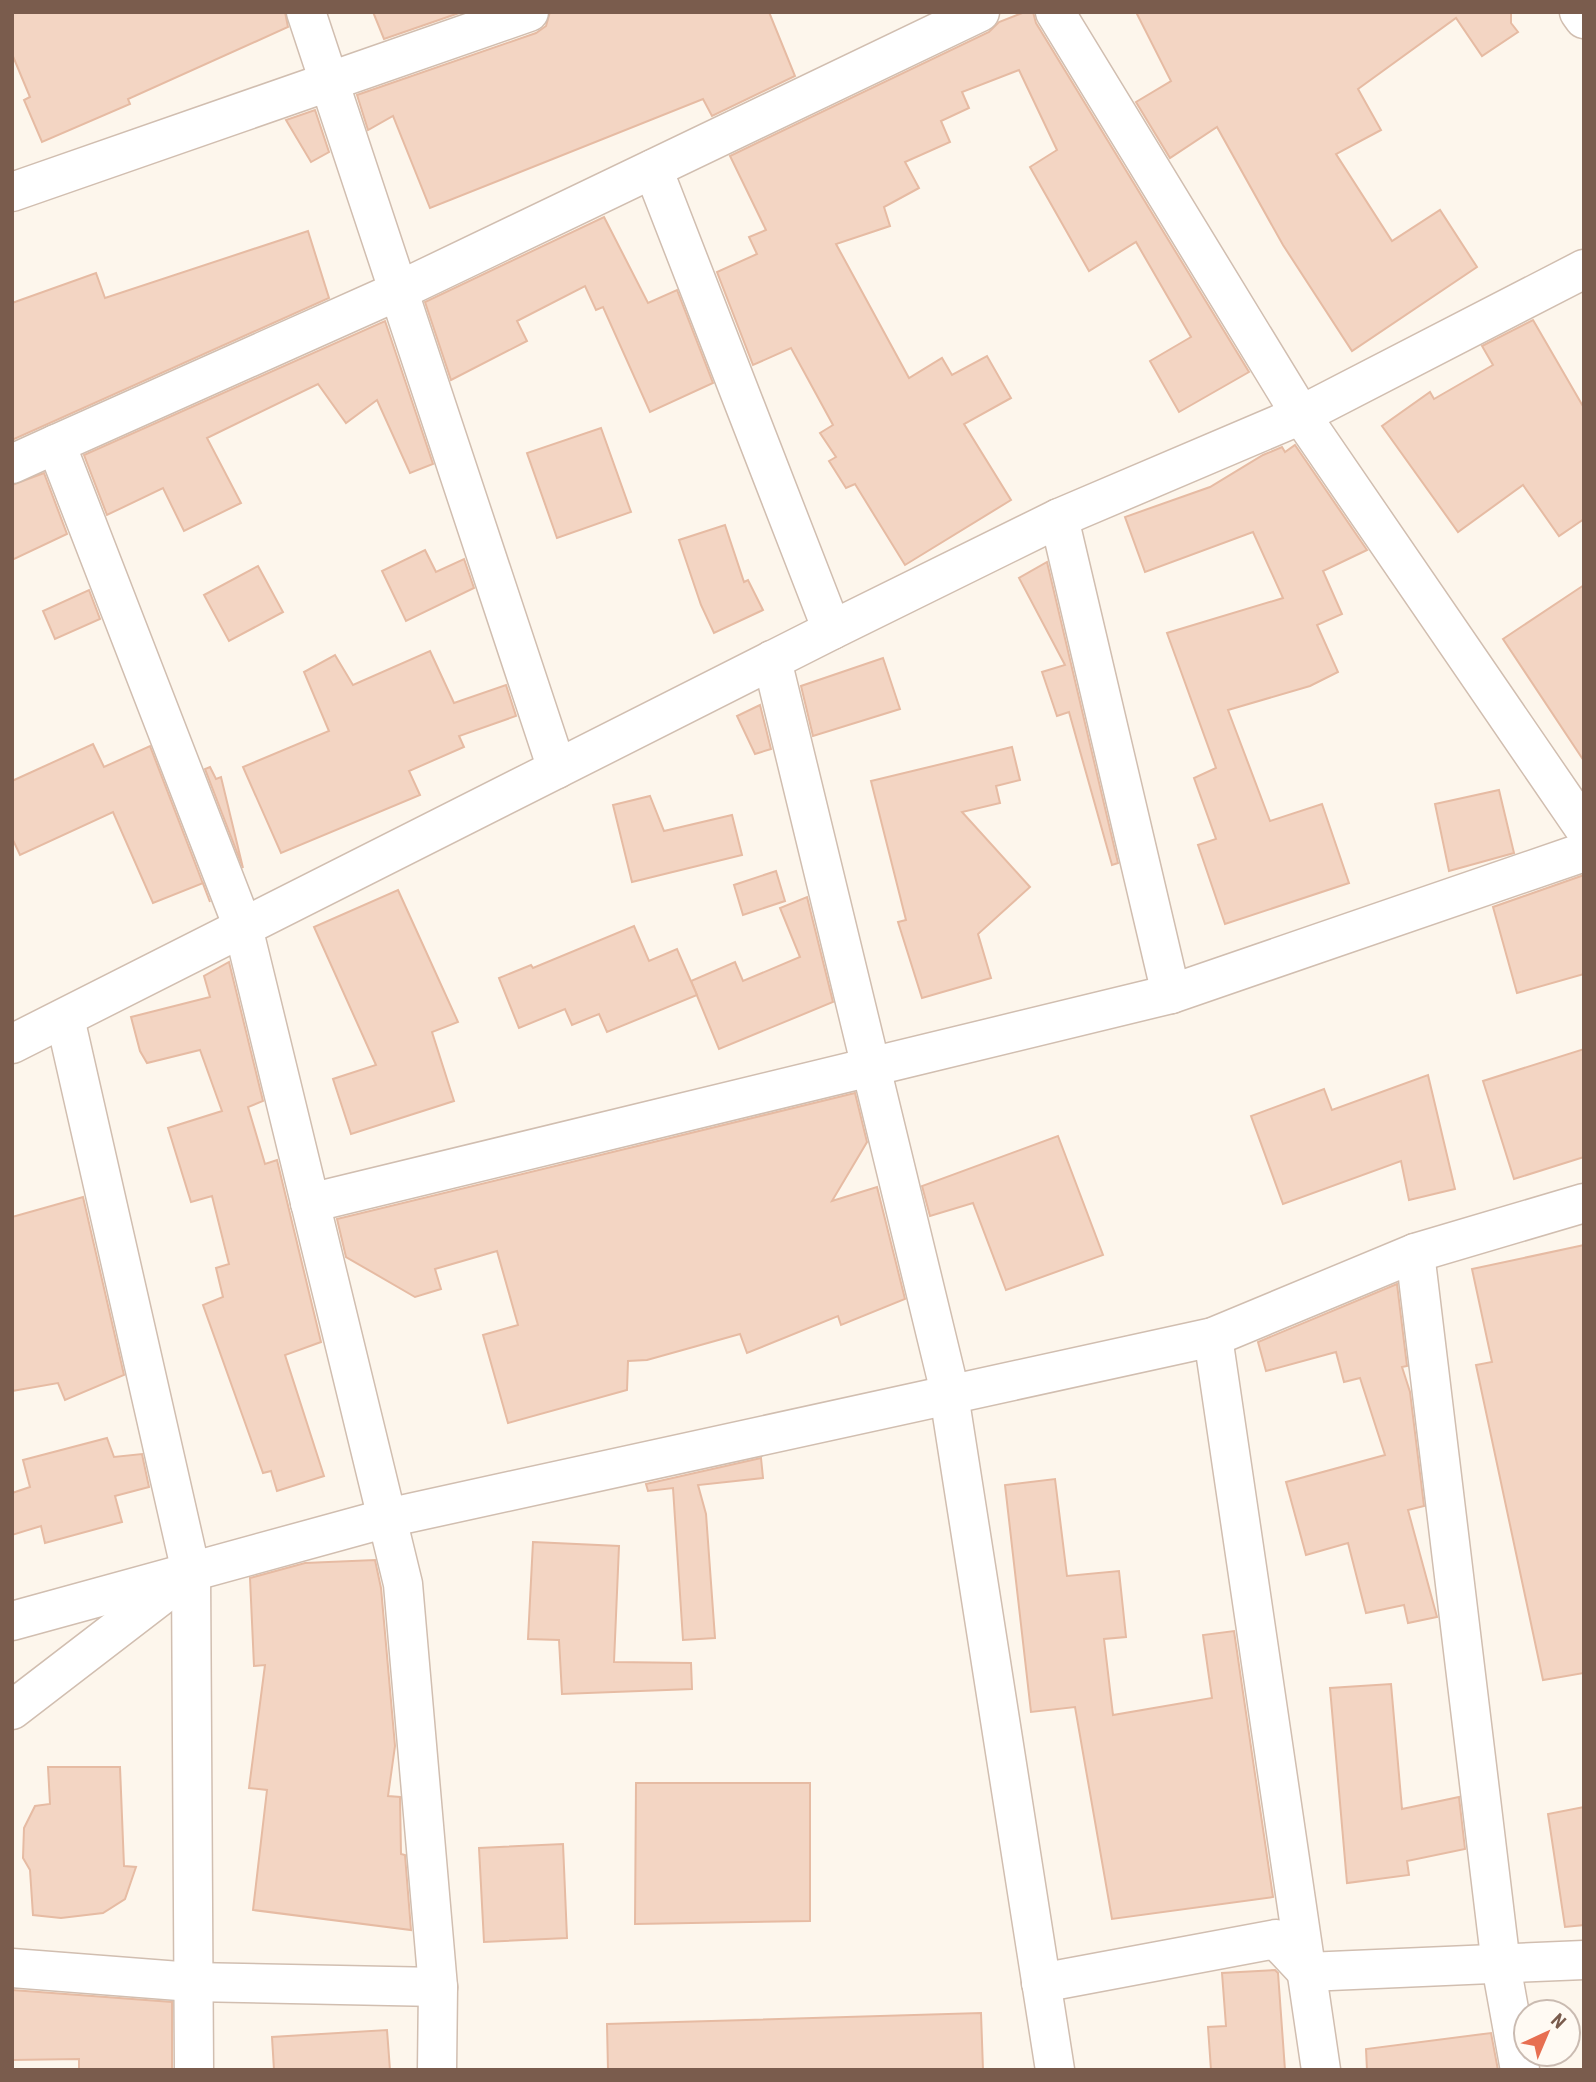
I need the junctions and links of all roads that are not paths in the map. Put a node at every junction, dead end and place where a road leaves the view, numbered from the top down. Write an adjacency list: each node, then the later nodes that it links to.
1 (306, 12): 7 (street)
2 (529, 12): 7 (street)
3 (980, 12): 8 (street)
4 (1055, 12): 12 (street)
5 (1579, 12): 6 (street)
6 (1584, 19)
7 (329, 82): 9 (street); 11 (street)
8 (653, 169): 11 (street); 16 (street)
9 (12, 192)
10 (1584, 269): 12 (street)
11 (398, 291): 13 (street); 18 (street)
12 (1301, 415): 15 (street); 19 (street)
13 (56, 444): 14 (street); 21 (street)
14 (12, 464)
15 (1059, 518): 16 (street); 22 (street)
16 (832, 630): 17 (street)
17 (772, 660): 18 (street); 25 (street)
18 (556, 769): 21 (street)
19 (1584, 828)
20 (1584, 852): 22 (street)
21 (243, 927): 23 (street); 26 (street)
22 (1171, 994): 25 (street)
23 (65, 1018): 24 (street); 32 (street)
24 (12, 1045)
25 (870, 1067): 26 (street); 30 (street)
26 (310, 1202): 31 (street)
27 (1584, 1203): 28 (street)
28 (1415, 1253): 29 (street); 36 (street)
29 (1213, 1337): 30 (street); 38 (street)
30 (949, 1395): 31 (street); 40 (street)
31 (387, 1518): 32 (street); 41 (street)
32 (191, 1572): 33 (street); 34 (street); 39 (street)
33 (12, 1621)
34 (12, 1710)
35 (1584, 1960): 36 (street)
36 (1501, 1965): 38 (street); 46 (street)
37 (12, 1968): 39 (street)
38 (1307, 1972): 40 (street); 45 (street)
39 (192, 1982): 41 (street); 42 (street)
40 (1041, 1983): 44 (street)
41 (438, 1987): 43 (street)
42 (194, 2070)
43 (437, 2070)
44 (1055, 2070)
45 (1321, 2070)
46 (1520, 2070)

